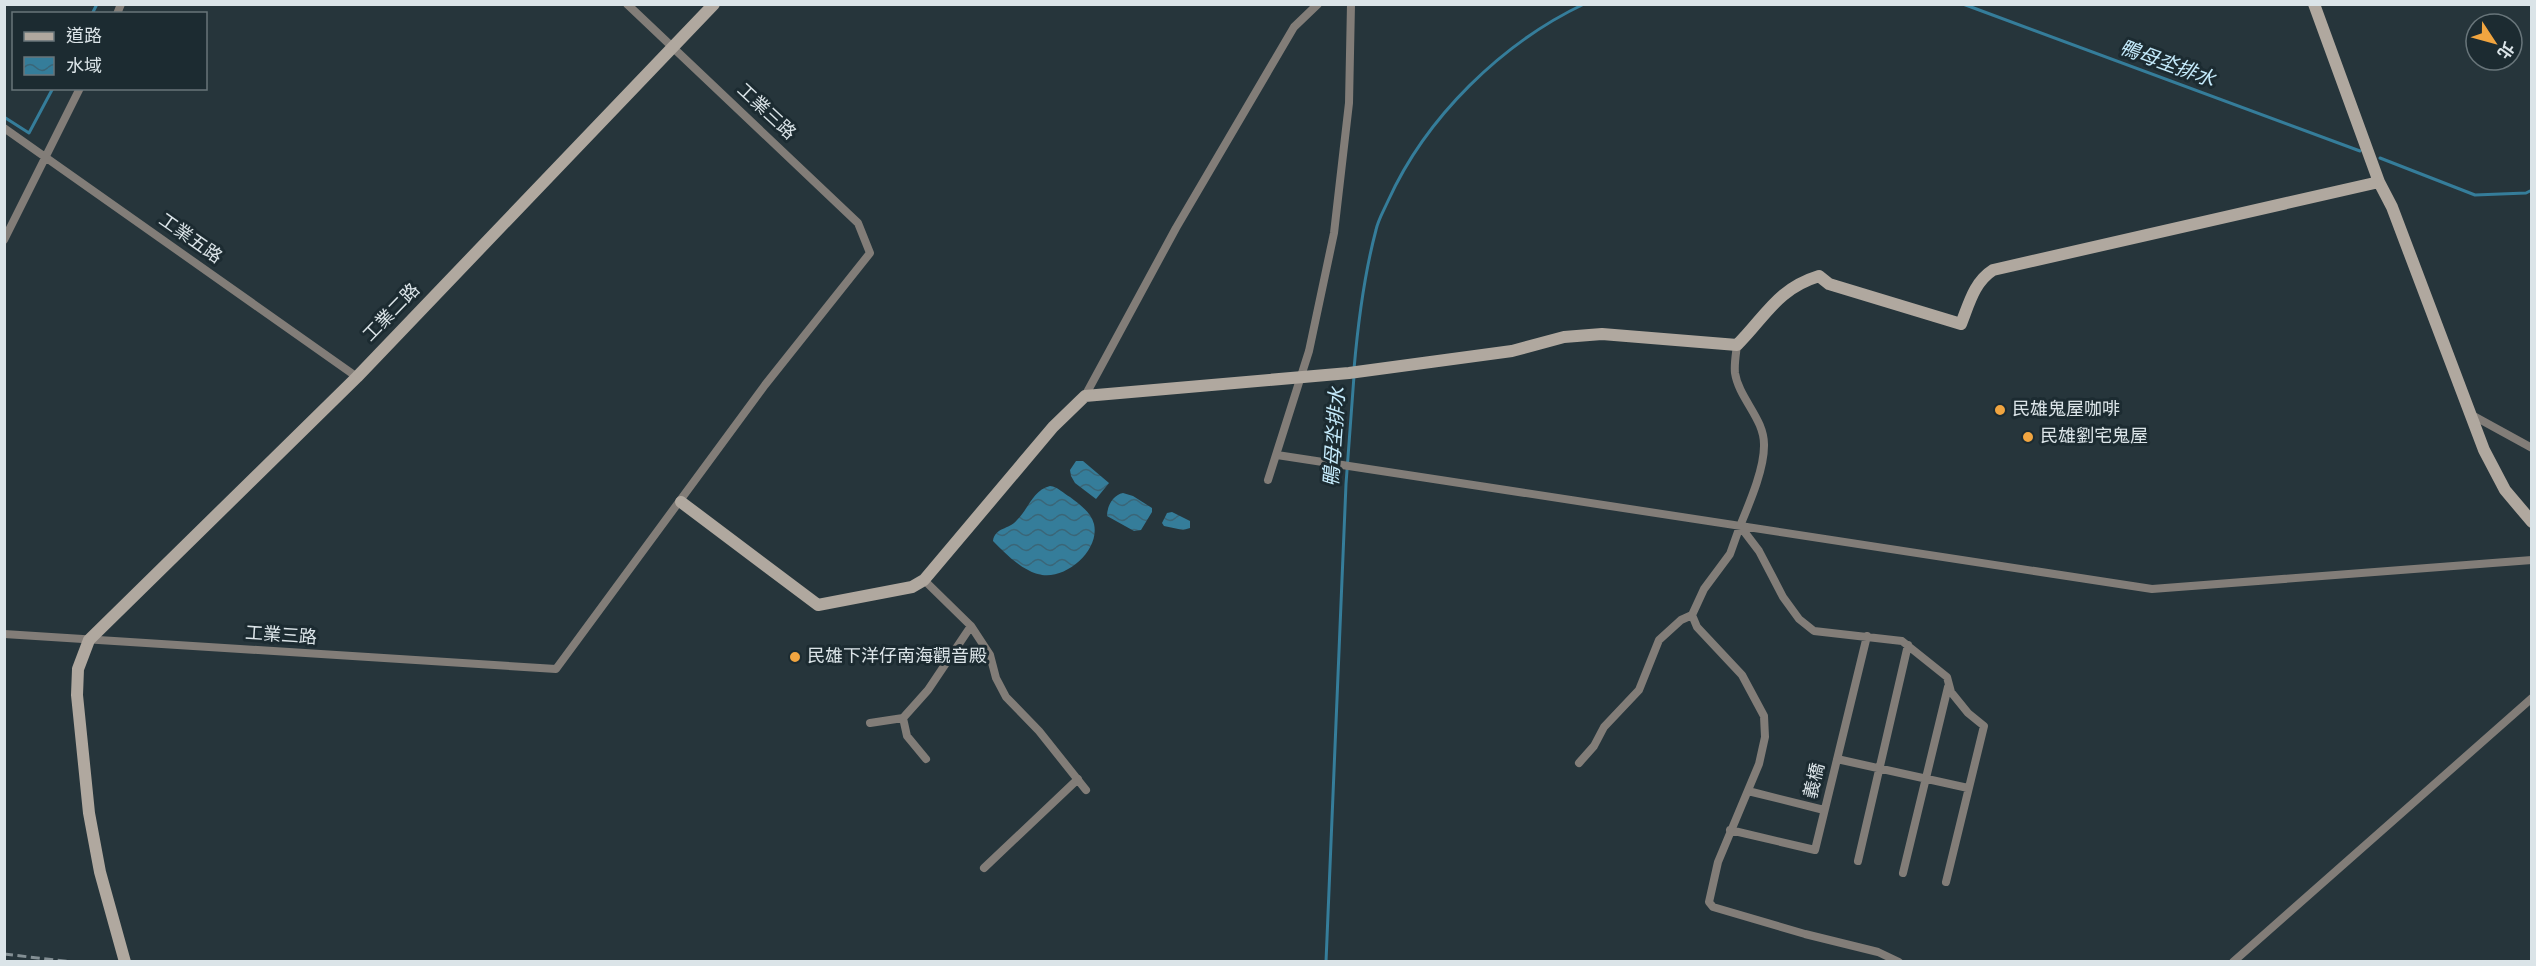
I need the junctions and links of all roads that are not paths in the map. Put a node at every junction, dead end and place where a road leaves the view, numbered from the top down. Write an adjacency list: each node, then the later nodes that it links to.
1 (627, 4): 6 (street, 工業三路)
2 (714, 4): 6 (street, 工業二路)
3 (1318, 4): 15 (street)
4 (1351, 4): 14 (street)
5 (2314, 4): 10 (street)
6 (672, 48): 13 (street, 工業二路); 20 (street, 工業三路)
7 (79, 90): 9 (street)
8 (4, 128): 9 (street, 工業五路)
9 (47, 158): 11 (street); 13 (street, 工業五路)
10 (2379, 182): 12 (street); 16 (street)
11 (4, 240)
12 (1737, 345): 14 (street); 22 (street)
13 (357, 377): 29 (street, 工業二路)
14 (1301, 377): 15 (street); 18 (street)
15 (1085, 396): 24 (street)
16 (2470, 414): 17 (street); 21 (street)
17 (2532, 448)
18 (1277, 456): 19 (street); 22 (street)
19 (1268, 480)
20 (681, 502): 24 (street); 29 (street, 工業三路)
21 (2532, 522)
22 (1740, 526): 23 (street); 25 (street); 28 (street)
23 (2532, 560)
24 (924, 580): 26 (street)
25 (1692, 615): 37 (street); 43 (street)
26 (971, 626): 33 (street); 39 (street)
27 (4, 634): 29 (street, 工業三路)
28 (1867, 636): 30 (street); 36 (street, 義橋)
29 (89, 640): 50 (street)
30 (1908, 645): 31 (street); 38 (street)
31 (1949, 684): 40 (street); 41 (street)
32 (2532, 698): 52 (street)
33 (903, 718): 34 (street); 35 (street)
34 (870, 723)
35 (926, 759)
36 (1838, 759): 38 (street); 44 (street, 義橋)
37 (1579, 763)
38 (1880, 768): 40 (street); 46 (street)
39 (1077, 779): 42 (street); 47 (street)
40 (1925, 779): 41 (street); 48 (street)
41 (1968, 788): 49 (street)
42 (1086, 790)
43 (1748, 791): 44 (street); 45 (street)
44 (1824, 810): 45 (street, 義橋)
45 (1730, 830): 51 (street)
46 (1858, 861)
47 (984, 868)
48 (1903, 873)
49 (1947, 882)
50 (125, 962)
51 (1899, 962)
52 (2233, 962)

